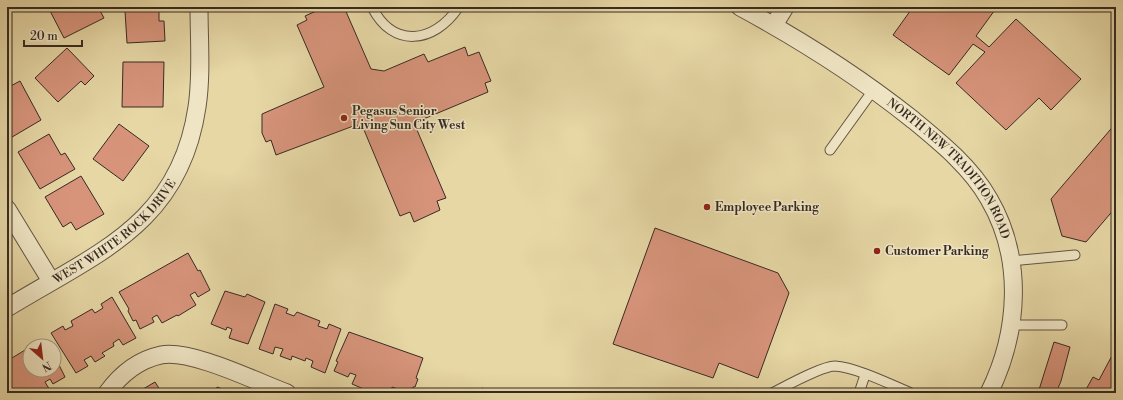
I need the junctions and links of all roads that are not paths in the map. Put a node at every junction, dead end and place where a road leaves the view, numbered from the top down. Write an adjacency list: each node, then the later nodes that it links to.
1 (199, 7): 12 (street, WEST WHITE ROCK DRIVE)
2 (372, 7): 3 (lane)
3 (456, 7)
4 (740, 7): 6 (street, NORTH NEW TRADITION ROAD)
5 (785, 7): 6 (street)
6 (774, 25): 7 (street, NORTH NEW TRADITION ROAD)
7 (874, 89): 8 (lane); 11 (street, NORTH NEW TRADITION ROAD)
8 (830, 150)
9 (7, 209): 12 (street)
10 (1075, 255): 11 (lane)
11 (1011, 260): 14 (street, NORTH NEW TRADITION ROAD)
12 (51, 281): 13 (street, WEST WHITE ROCK DRIVE)
13 (7, 308)
14 (1012, 325): 15 (lane); 22 (street, NORTH NEW TRADITION ROAD)
15 (1062, 325)
16 (865, 375): 19 (lane); 20 (lane); 21 (lane)
17 (107, 393): 18 (street)
18 (287, 393)
19 (772, 393)
20 (859, 393)
21 (911, 393)
22 (989, 393)

